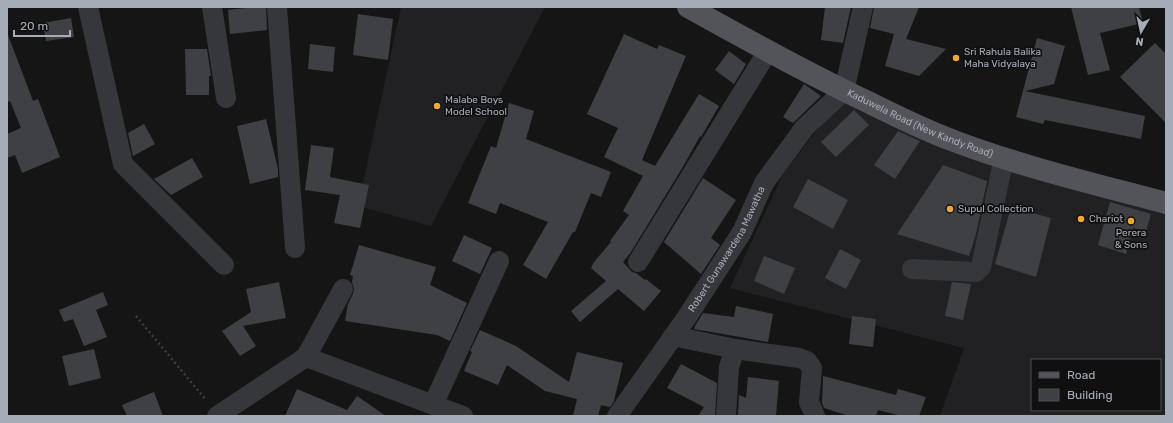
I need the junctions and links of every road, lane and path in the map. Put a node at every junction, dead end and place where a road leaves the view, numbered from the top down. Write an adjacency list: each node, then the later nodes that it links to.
1 (88, 7): 14 (street)
2 (212, 7): 8 (street)
3 (277, 7): 11 (street)
4 (863, 7): 7 (street)
5 (698, 9): 6 (main road, Kaduwela Road (New Kandy Road))
6 (768, 51): 7 (main road, Kaduwela Road (New Kandy Road)); 13 (street)
7 (844, 91): 9 (main road, Kaduwela Road (New Kandy Road)); 18 (street, Robert Gunawardena Mawatha)
8 (226, 98)
9 (1004, 158): 10 (main road, Kaduwela Road (New Kandy Road)); 15 (street)
10 (1166, 203)
11 (295, 248)
12 (499, 261): 21 (street)
13 (638, 262)
14 (224, 265)
15 (912, 269)
16 (343, 289): 20 (street)
17 (136, 316): 22 (path)
18 (673, 336): 19 (street); 24 (street, Robert Gunawardena Mawatha)
19 (735, 350): 25 (street); 26 (street)
20 (306, 357): 21 (street); 22 (street)
21 (433, 405): 23 (street)
22 (218, 415)
23 (463, 416)
24 (617, 416)
25 (726, 416)
26 (815, 416)

